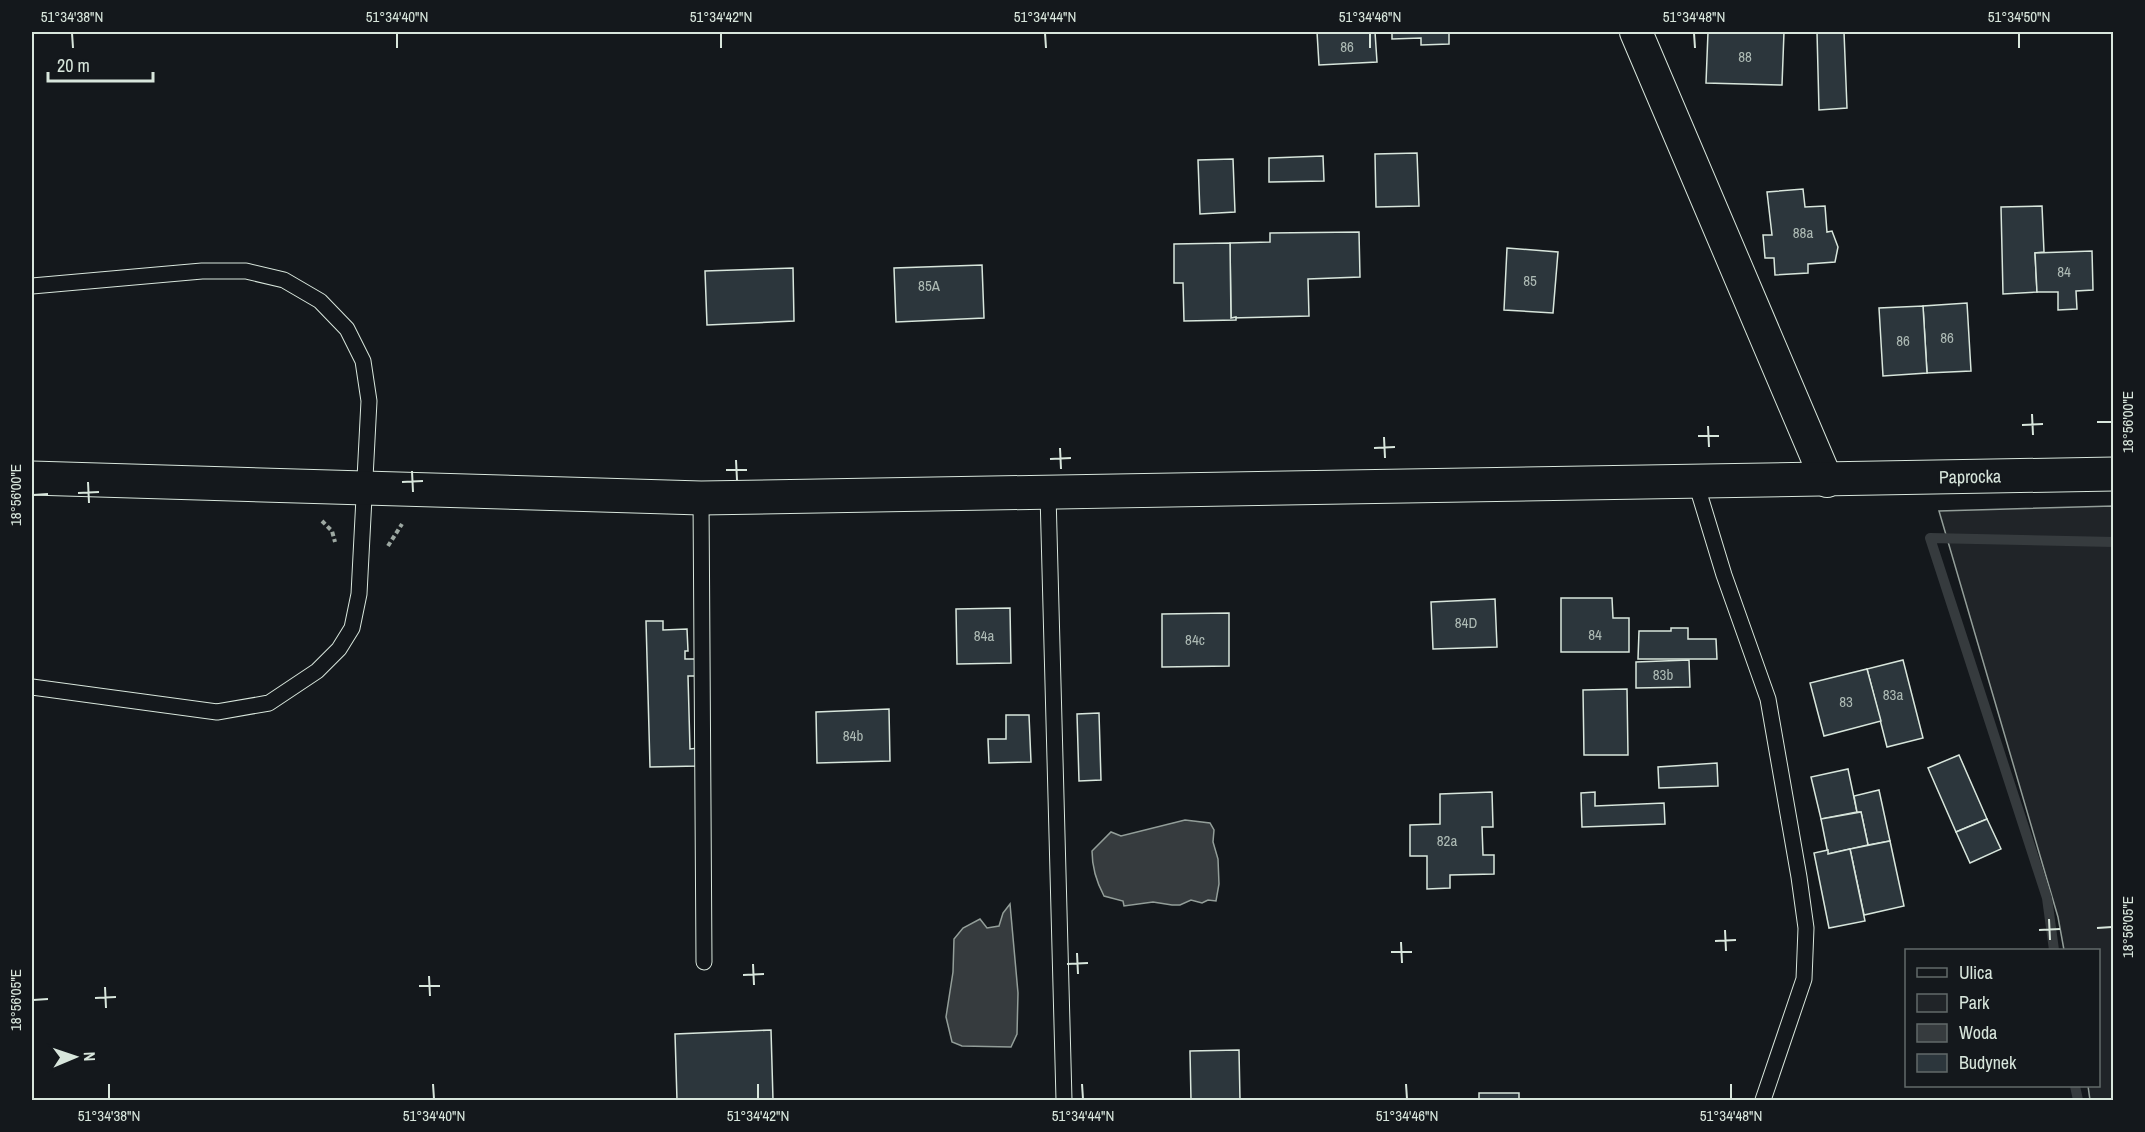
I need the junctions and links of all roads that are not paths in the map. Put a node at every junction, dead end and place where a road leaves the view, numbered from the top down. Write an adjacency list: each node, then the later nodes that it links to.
1 (1636, 32): 5 (street)
2 (32, 286): 7 (lane)
3 (2114, 474): 5 (street, Paprocka)
4 (32, 478): 7 (street, Paprocka)
5 (1827, 481): 6 (street, Paprocka)
6 (1696, 483): 8 (street, Paprocka); 13 (lane)
7 (365, 489): 9 (street, Paprocka); 10 (lane)
8 (1048, 494): 9 (street, Paprocka); 12 (lane)
9 (701, 498): 11 (lane)
10 (32, 687)
11 (704, 962)
12 (1064, 1101)
13 (1763, 1101)

